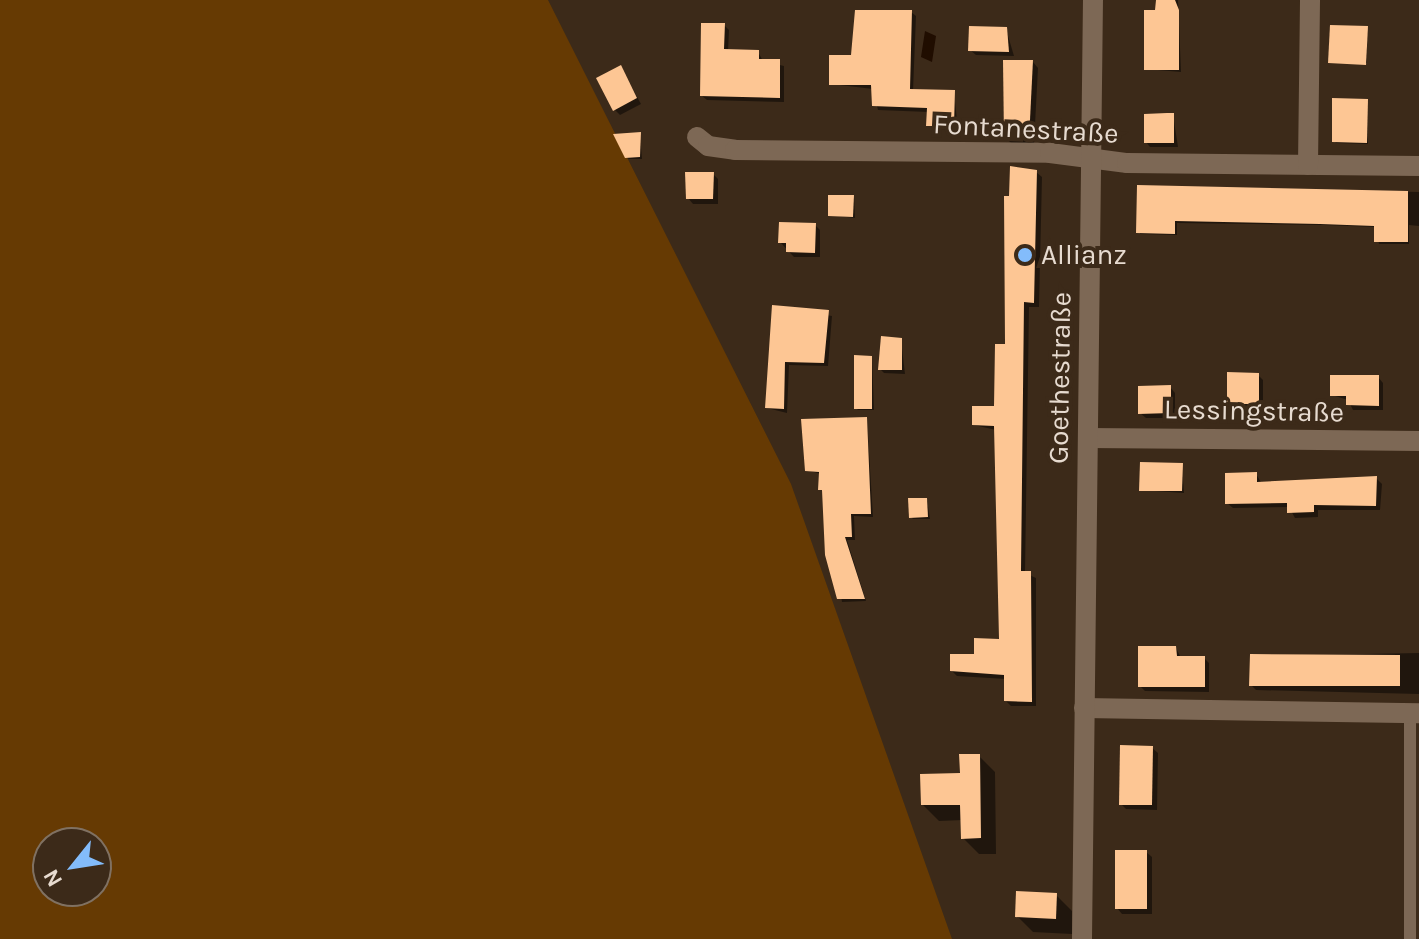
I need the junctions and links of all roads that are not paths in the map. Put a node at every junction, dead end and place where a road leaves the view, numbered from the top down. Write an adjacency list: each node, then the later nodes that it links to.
1 (1093, 0): 4 (street, Goethestraße)
2 (1310, 0): 5 (street)
3 (697, 137): 4 (street, Fontanestraße)
4 (1090, 159): 5 (street, Fontanestraße); 7 (street, Goethestraße)
5 (1308, 165): 6 (street, Fontanestraße)
6 (1419, 166)
7 (1088, 438): 8 (street, Lessingstraße); 9 (street, Goethestraße)
8 (1419, 441)
9 (1084, 708): 10 (street); 11 (street, Goethestraße)
10 (1414, 713): 12 (lane)
11 (1082, 939)
12 (1410, 939)

